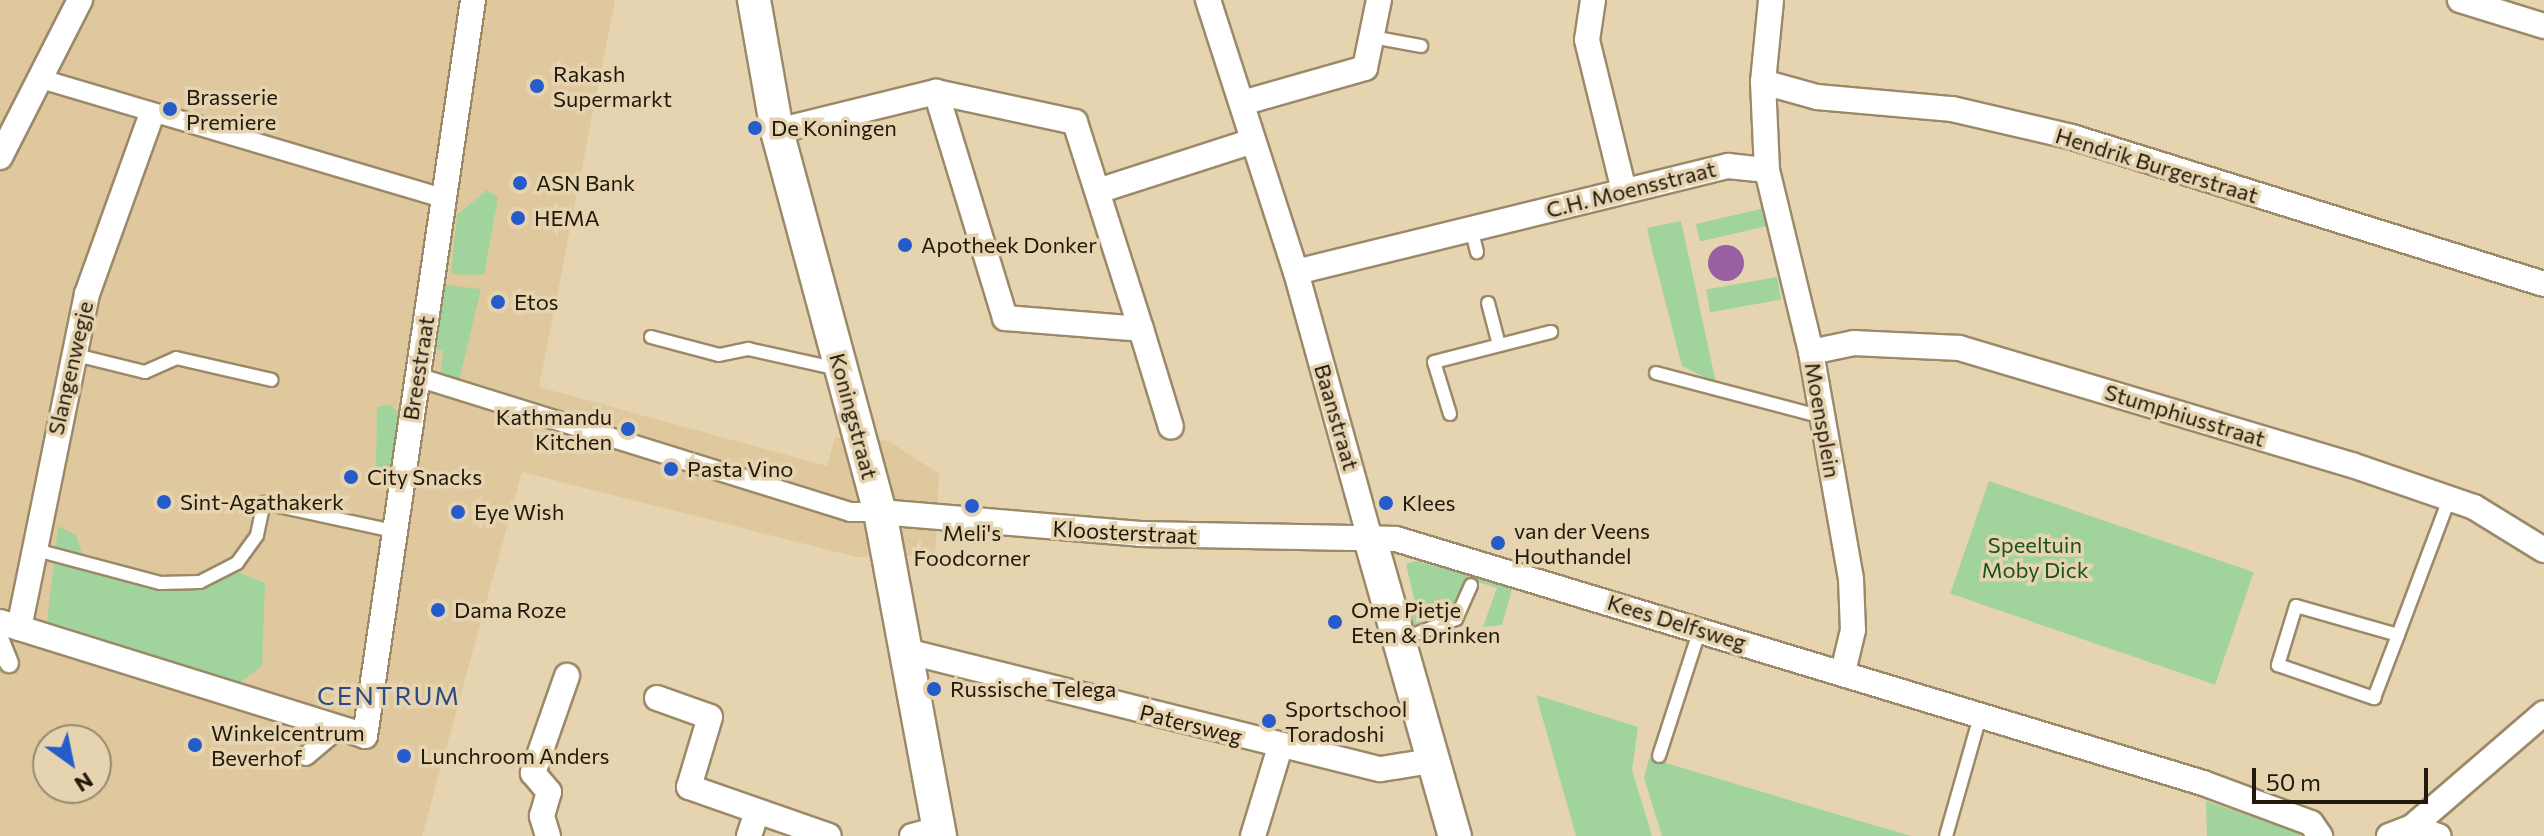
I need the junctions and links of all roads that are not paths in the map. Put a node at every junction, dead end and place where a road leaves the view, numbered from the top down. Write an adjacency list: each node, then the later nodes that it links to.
1 (80, 0): 12 (street)
2 (473, 0): 23 (street, Breestraat)
3 (754, 0): 17 (street, Koningstraat)
4 (1208, 0): 15 (street, Baanstraat)
5 (1379, 0): 10 (street)
6 (1593, 0): 22 (street)
7 (1771, 0): 13 (street)
8 (2460, 0): 9 (street)
9 (2544, 26)
10 (1372, 37): 11 (lane); 15 (street)
11 (1421, 46)
12 (41, 79): 16 (street); 19 (street)
13 (1763, 82): 20 (street); 27 (street, Hendrik Burgerstraat)
14 (936, 92): 17 (street); 21 (street); 29 (street)
15 (1242, 103): 18 (street, Baanstraat)
16 (151, 116): 23 (street); 34 (street, Slangenwegje)
17 (777, 131): 35 (street, Koningstraat)
18 (1253, 141): 21 (street); 26 (street, Baanstraat)
19 (0, 157)
20 (1767, 170): 22 (street, C.H. Moensstraat); 33 (street, Moensplein)
21 (1098, 191): 29 (street)
22 (1624, 191): 24 (street, C.H. Moensstraat)
23 (444, 198): 37 (street, Breestraat)
24 (1471, 228): 25 (lane); 26 (street, C.H. Moensstraat)
25 (1477, 252)
26 (1296, 272): 45 (street, Baanstraat)
27 (2544, 284)
28 (1488, 303): 32 (lane)
29 (1141, 329): 41 (street)
30 (1551, 332): 32 (lane)
31 (651, 337): 35 (lane)
32 (1499, 345): 39 (lane)
33 (1811, 352): 40 (street, Moensplein); 42 (street, Stumphiusstraat)
34 (72, 354): 38 (lane); 47 (street, Slangenwegje)
35 (841, 370): 43 (street, Koningstraat)
36 (1656, 373): 40 (lane)
37 (417, 377): 43 (street); 44 (street, Breestraat)
38 (272, 380)
39 (1450, 414)
40 (1823, 417): 55 (street, Moensplein)
41 (1171, 427)
42 (2449, 499): 46 (street, Stumphiusstraat); 51 (lane)
43 (880, 512): 45 (street, Kloosterstraat); 53 (street, Koningstraat)
44 (394, 531): 47 (lane); 60 (street, Breestraat)
45 (1371, 542): 49 (street, Kees Delfsweg); 52 (street, Baanstraat)
46 (2544, 550)
47 (40, 551): 50 (street, Slangenwegje)
48 (1471, 585): 52 (lane)
49 (1700, 629): 55 (street, Kees Delfsweg); 63 (lane)
50 (6, 630): 54 (street); 60 (street)
51 (2398, 635): 51 (lane)
52 (1396, 641): 64 (street, Baanstraat)
53 (906, 651): 61 (street, Patersweg); 67 (street, Koningstraat)
54 (9, 663)
55 (1843, 672): 59 (street, Kees Delfsweg)
56 (567, 676): 68 (street)
57 (657, 698): 65 (street)
58 (2544, 713): 66 (street)
59 (1980, 717): 73 (lane); 74 (street, Kees Delfsweg)
60 (339, 728): 62 (street)
61 (1280, 747): 64 (street, Patersweg); 71 (street)
62 (306, 756)
63 (1659, 756)
64 (1431, 761): 72 (street, Baanstraat)
65 (757, 812): 69 (street); 70 (street)
66 (2413, 832): 75 (street); 76 (street)
67 (930, 834)
68 (548, 836)
69 (749, 836)
70 (829, 836)
71 (1253, 836)
72 (1455, 836)
73 (1946, 836)
74 (2320, 836)
75 (2389, 836)
76 (2438, 836)

